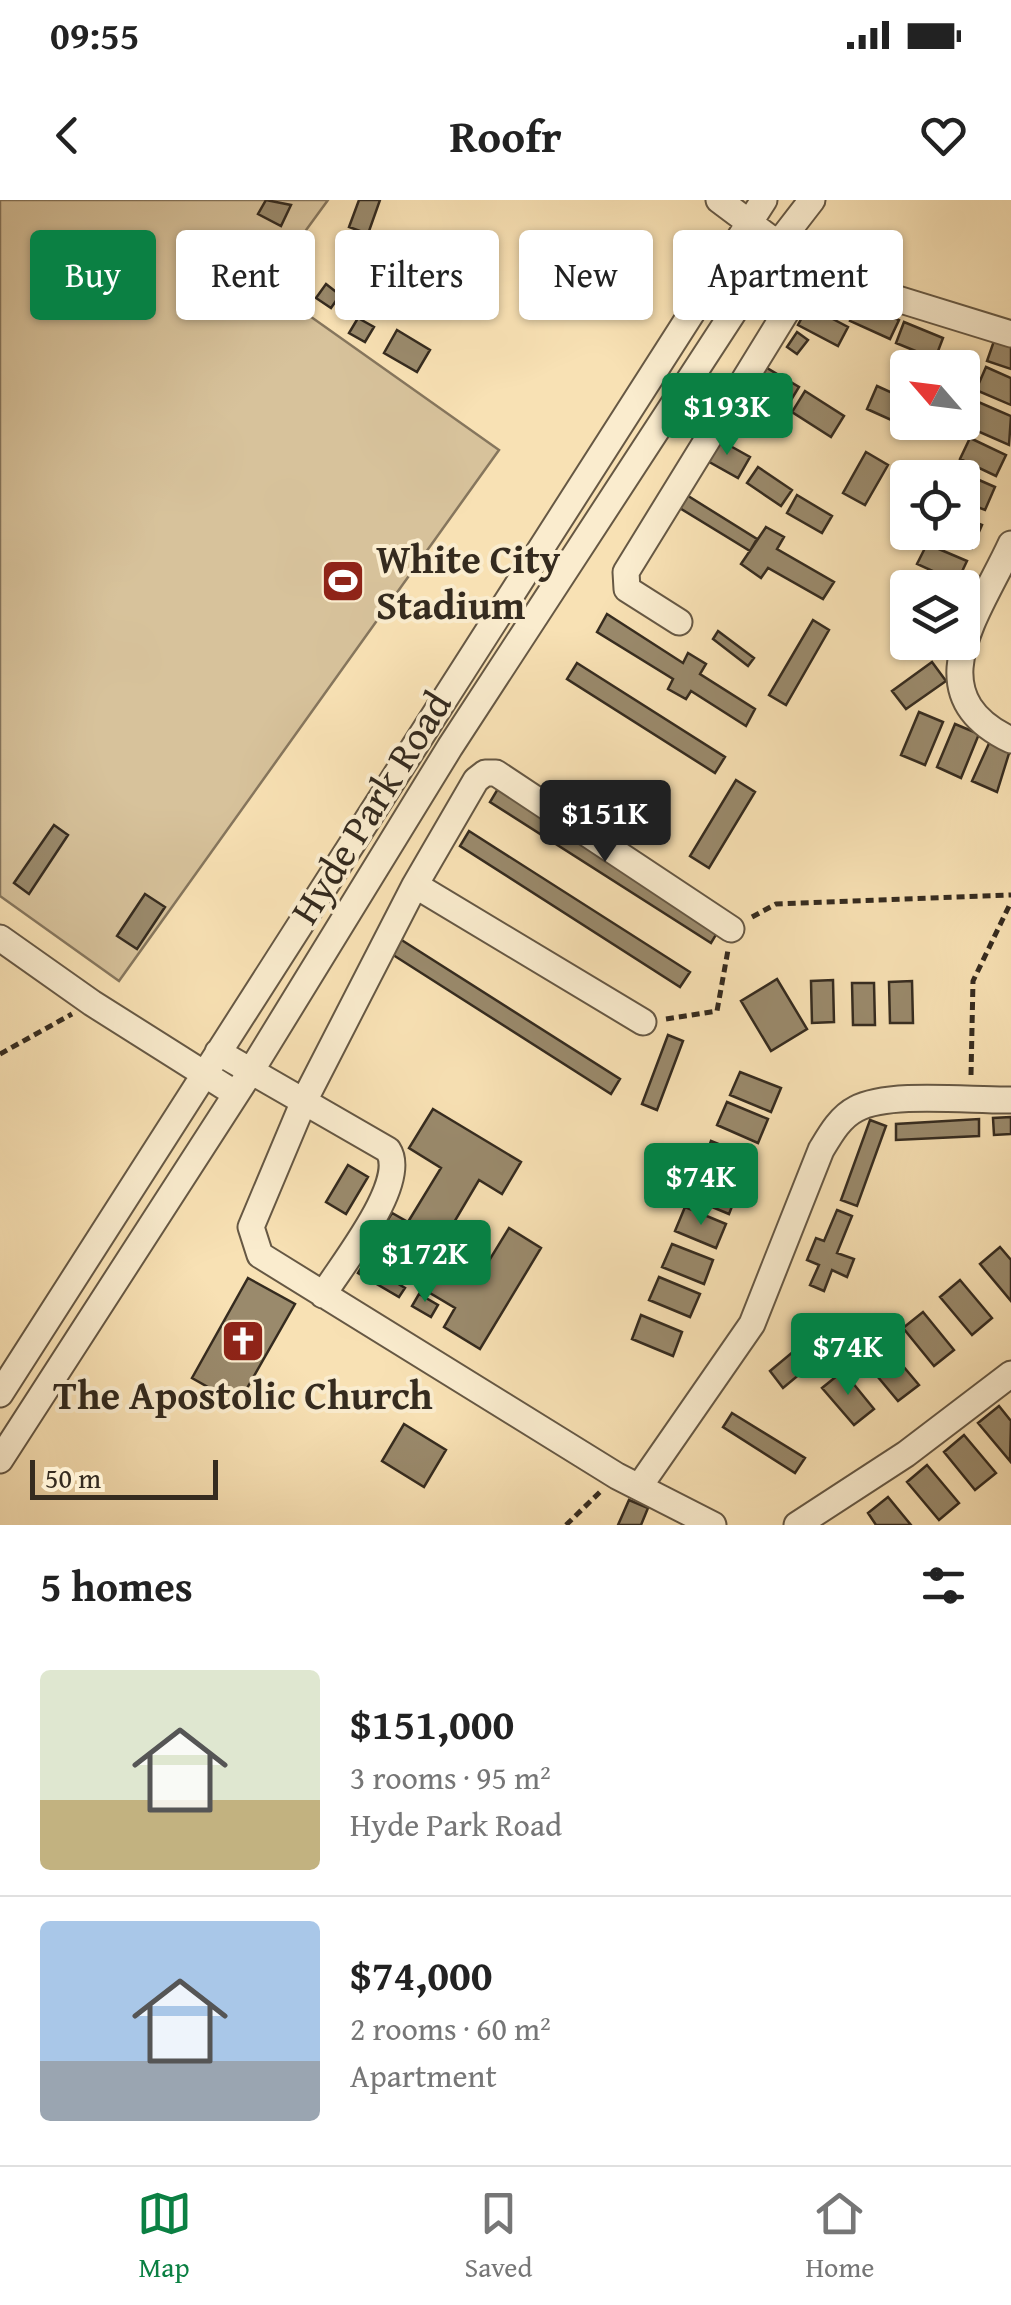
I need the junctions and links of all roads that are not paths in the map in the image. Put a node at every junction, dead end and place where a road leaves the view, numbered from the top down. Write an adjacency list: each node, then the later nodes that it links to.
1 (718, 200): 3 (street)
2 (812, 200): 4 (street, Hyde Park Road)
3 (756, 210): 16 (street, Hyde Park Road)
4 (789, 230)
5 (903, 301): 8 (street)
6 (729, 320): 17 (street, Hyde Park Road)
7 (782, 320): 10 (street)
8 (1011, 334)
9 (1011, 544): 11 (street)
10 (679, 622)
11 (1011, 740)
12 (414, 885): 13 (street); 15 (street); 19 (street)
13 (731, 929)
14 (0, 938): 16 (street)
15 (643, 1022)
16 (211, 1062): 17 (street); 18 (street); 23 (street, Hyde Park Road)
17 (251, 1071): 18 (street, Hyde Park Road); 19 (street)
18 (236, 1094): 24 (street, Hyde Park Road)
19 (304, 1100): 21 (street); 21 (street)
20 (1011, 1100): 25 (street)
21 (323, 1295): 25 (street)
22 (1011, 1374): 27 (street)
23 (0, 1394)
24 (0, 1460)
25 (628, 1482): 26 (street)
26 (713, 1525)
27 (797, 1525)

